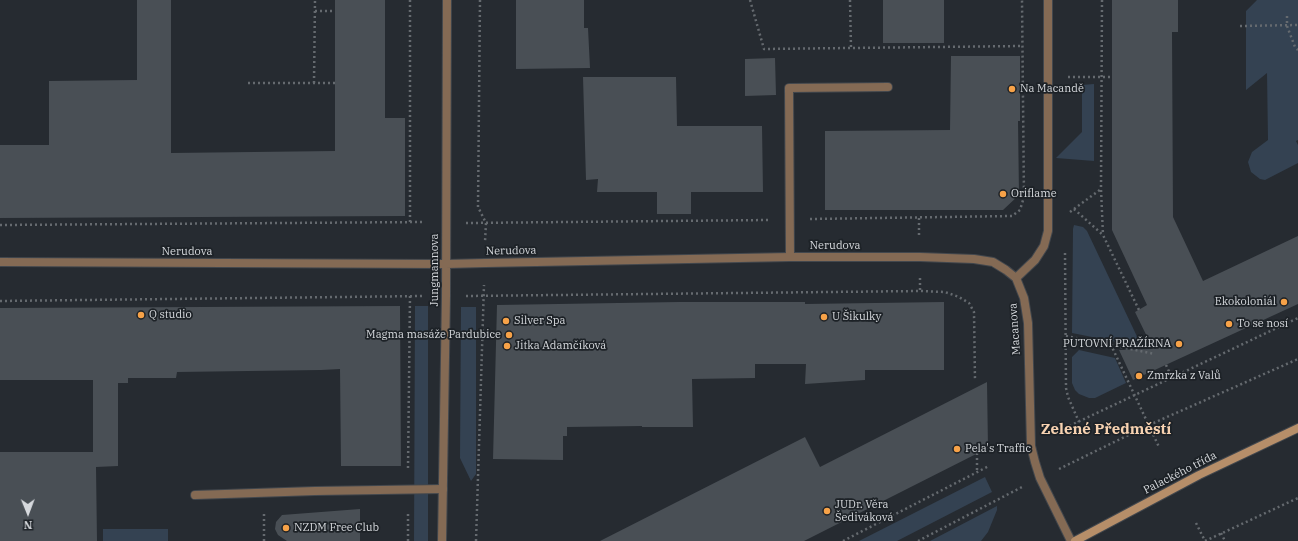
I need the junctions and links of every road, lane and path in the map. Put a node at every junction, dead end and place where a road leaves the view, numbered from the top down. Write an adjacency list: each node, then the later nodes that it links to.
1 (315, 0): 10 (path)
2 (410, 0): 30 (path)
3 (447, 0): 35 (street, Jungmannova)
4 (480, 0): 29 (path)
5 (750, 0): 17 (path)
6 (850, 0): 17 (path)
7 (1022, 0): 16 (path)
8 (1048, 0): 19 (street)
9 (1102, 0): 20 (path)
10 (315, 11): 11 (path); 23 (path)
11 (335, 11)
12 (1287, 16): 15 (path)
13 (1298, 25): 15 (path)
14 (1240, 26): 15 (path)
15 (1287, 26): 18 (path)
16 (1022, 46): 17 (path); 29 (path)
17 (851, 48)
18 (1298, 50)
19 (1048, 77): 20 (path); 36 (street)
20 (1102, 77): 21 (path); 26 (path)
21 (1112, 77)
22 (248, 83): 23 (path)
23 (314, 83): 24 (path)
24 (336, 83)
25 (888, 87): 29 (street)
26 (1101, 189): 27 (path); 31 (path)
27 (1074, 209): 28 (path); 31 (path)
28 (1065, 215)
29 (790, 220): 33 (street)
30 (0, 225)
31 (1102, 235): 38 (path)
32 (1065, 246): 40 (path)
33 (790, 257): 35 (street, Nerudova); 36 (street, Nerudova)
34 (0, 262): 35 (street, Nerudova)
35 (446, 264): 58 (street, Jungmannova)
36 (1016, 278): 71 (street, Macanova)
37 (0, 301): 57 (path)
38 (1139, 310)
39 (1298, 318): 45 (path)
40 (1066, 336): 41 (path); 48 (path)
41 (1111, 344): 42 (path); 47 (path)
42 (1155, 354)
43 (1298, 359): 49 (path)
44 (1166, 365): 45 (path)
45 (1172, 378): 47 (path)
46 (975, 381): 68 (path)
47 (1135, 395): 48 (path); 49 (path)
48 (1079, 422): 50 (path)
49 (1149, 425): 52 (path); 54 (path)
50 (1065, 428)
51 (1298, 428): 72 (street, Palackého třída)
52 (1159, 447)
53 (977, 453): 56 (path)
54 (1082, 458)
55 (989, 466): 56 (path)
56 (978, 472): 69 (path)
57 (408, 489): 58 (street); 59 (street); 66 (path)
58 (443, 489): 67 (street, Jungmannova)
59 (264, 493): 60 (street); 65 (path)
60 (195, 495)
61 (1298, 498): 64 (path)
62 (990, 504): 70 (path)
63 (1196, 523): 73 (path)
64 (1221, 533): 73 (path); 74 (path)
65 (264, 541)
66 (408, 541)
67 (442, 541)
68 (476, 541)
69 (843, 541)
70 (918, 541)
71 (1071, 541)
72 (1075, 541)
73 (1205, 541)
74 (1225, 541)

